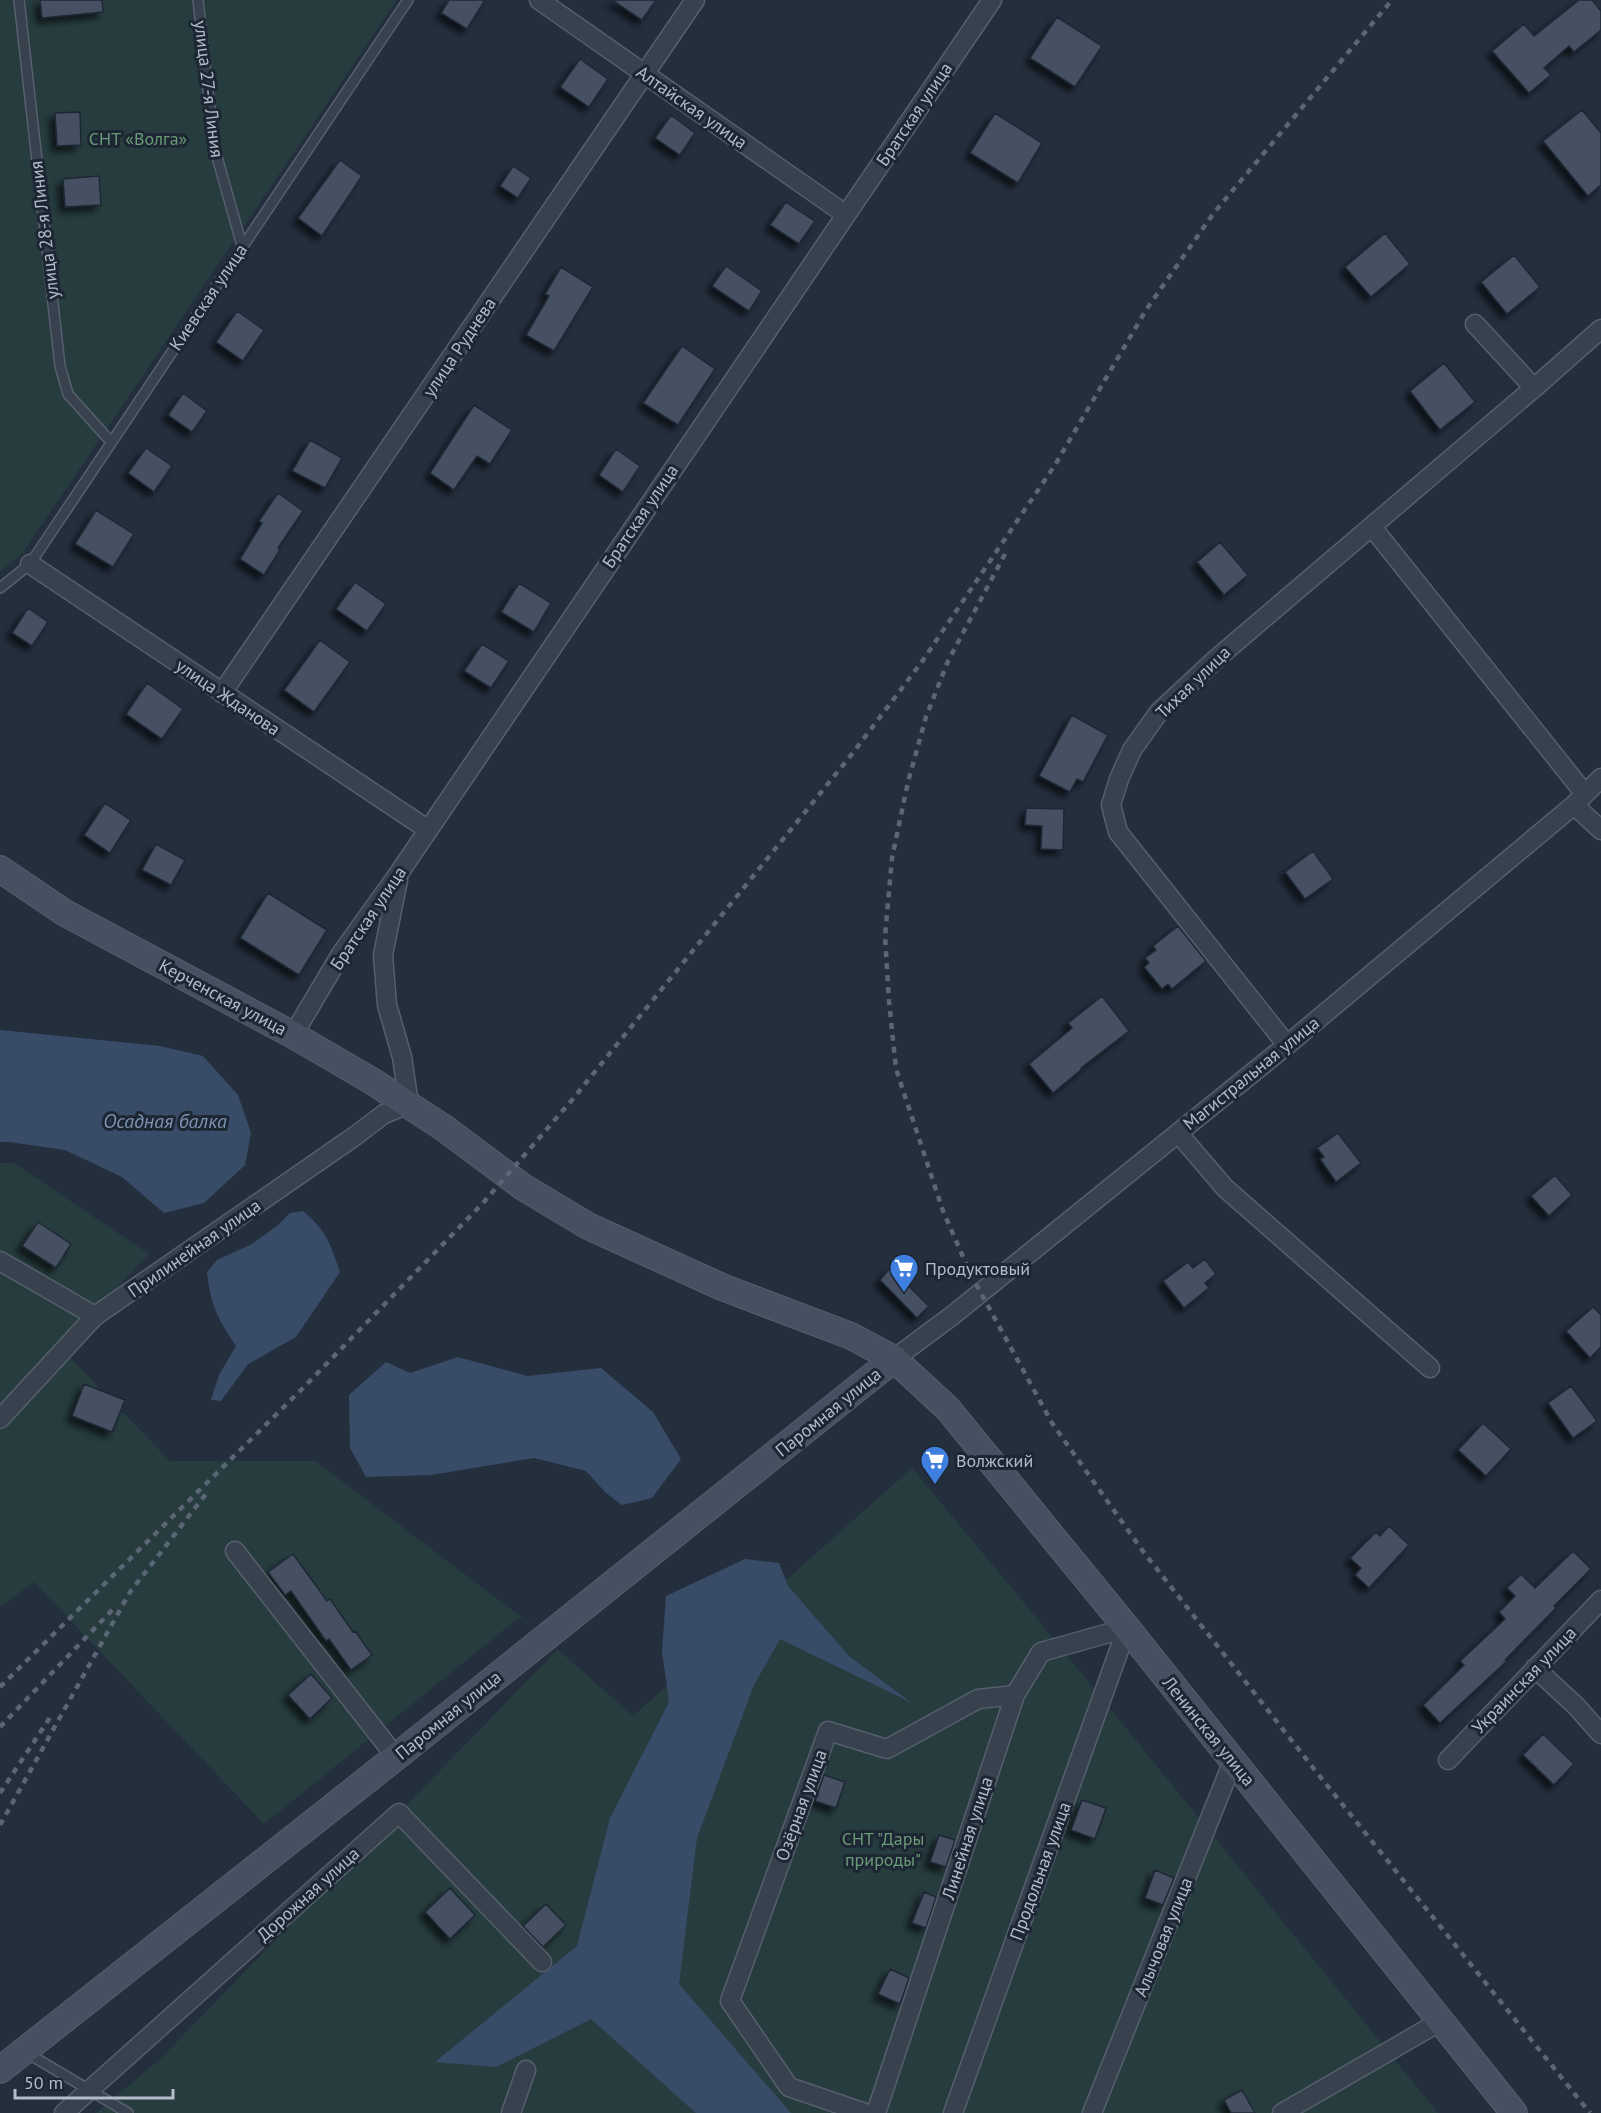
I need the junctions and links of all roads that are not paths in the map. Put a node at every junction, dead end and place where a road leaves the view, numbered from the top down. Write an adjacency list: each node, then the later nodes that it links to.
1 (19, 0): 13 (lane, улица 28-я Линия)
2 (198, 0): 9 (lane, улица 27-я Линия)
3 (408, 0): 9 (lane, Киевская улица)
4 (539, 0): 7 (street, Алтайская улица)
5 (695, 0): 7 (street, улица Руднева)
6 (992, 0): 8 (street, Братская улица)
7 (645, 74): 8 (street, Алтайская улица); 17 (street, улица Руднева)
8 (845, 214): 20 (street, Братская улица)
9 (242, 246): 13 (lane, Киевская улица)
10 (1475, 324): 12 (street)
11 (1601, 329): 12 (street, Тихая улица)
12 (1534, 388): 14 (street, Тихая улица)
13 (111, 442): 15 (lane, Киевская улица)
14 (1372, 527): 19 (street); 25 (street, Тихая улица)
15 (30, 564): 16 (lane, Киевская улица); 17 (street, улица Жданова)
16 (0, 588)
17 (222, 693): 20 (street, улица Жданова)
18 (1601, 778): 19 (street, Магистральная улица)
19 (1580, 799): 21 (street); 25 (street, Магистральная улица)
20 (427, 829): 23 (street, Братская улица)
21 (1601, 830)
22 (0, 869): 24 (street, Керченская улица)
23 (399, 873): 24 (street, Братская улица); 26 (street)
24 (293, 1035): 26 (street, Керченская улица)
25 (1287, 1045): 27 (street, Магистральная улица)
26 (409, 1104): 29 (street, Прилинейная улица); 30 (street, Керченская улица)
27 (1178, 1132): 30 (street, Магистральная улица); 31 (street)
28 (0, 1261): 29 (street)
29 (95, 1316): 32 (street, Прилинейная улица)
30 (894, 1359): 35 (street, Ленинская улица); 39 (street, Паромная улица)
31 (1430, 1368)
32 (0, 1419)
33 (234, 1551): 39 (street)
34 (1601, 1600): 36 (street, Украинская улица)
35 (1127, 1628): 37 (street, Линейная улица); 41 (street, Ленинская улица); 53 (street, Продольная улица)
36 (1535, 1668): 38 (street); 40 (street, Украинская улица)
37 (1015, 1695): 51 (street, Озёрная улица); 52 (street, Линейная улица)
38 (1601, 1734)
39 (396, 1757): 44 (street, Паромная улица)
40 (1448, 1760)
41 (1233, 1761): 43 (street, Ленинская улица); 54 (street, Алычовая улица)
42 (542, 1962): 47 (street, Дорожная улица)
43 (1441, 2021): 55 (street); 56 (street, Ленинская улица)
44 (24, 2051): 45 (street, Паромная улица); 47 (lane)
45 (0, 2070)
46 (526, 2070): 50 (street)
47 (90, 2090): 48 (street, Дорожная улица); 49 (lane)
48 (64, 2113)
49 (128, 2113)
50 (511, 2113)
51 (865, 2113)
52 (876, 2113)
53 (953, 2113)
54 (1092, 2113)
55 (1282, 2113)
56 (1514, 2113)

